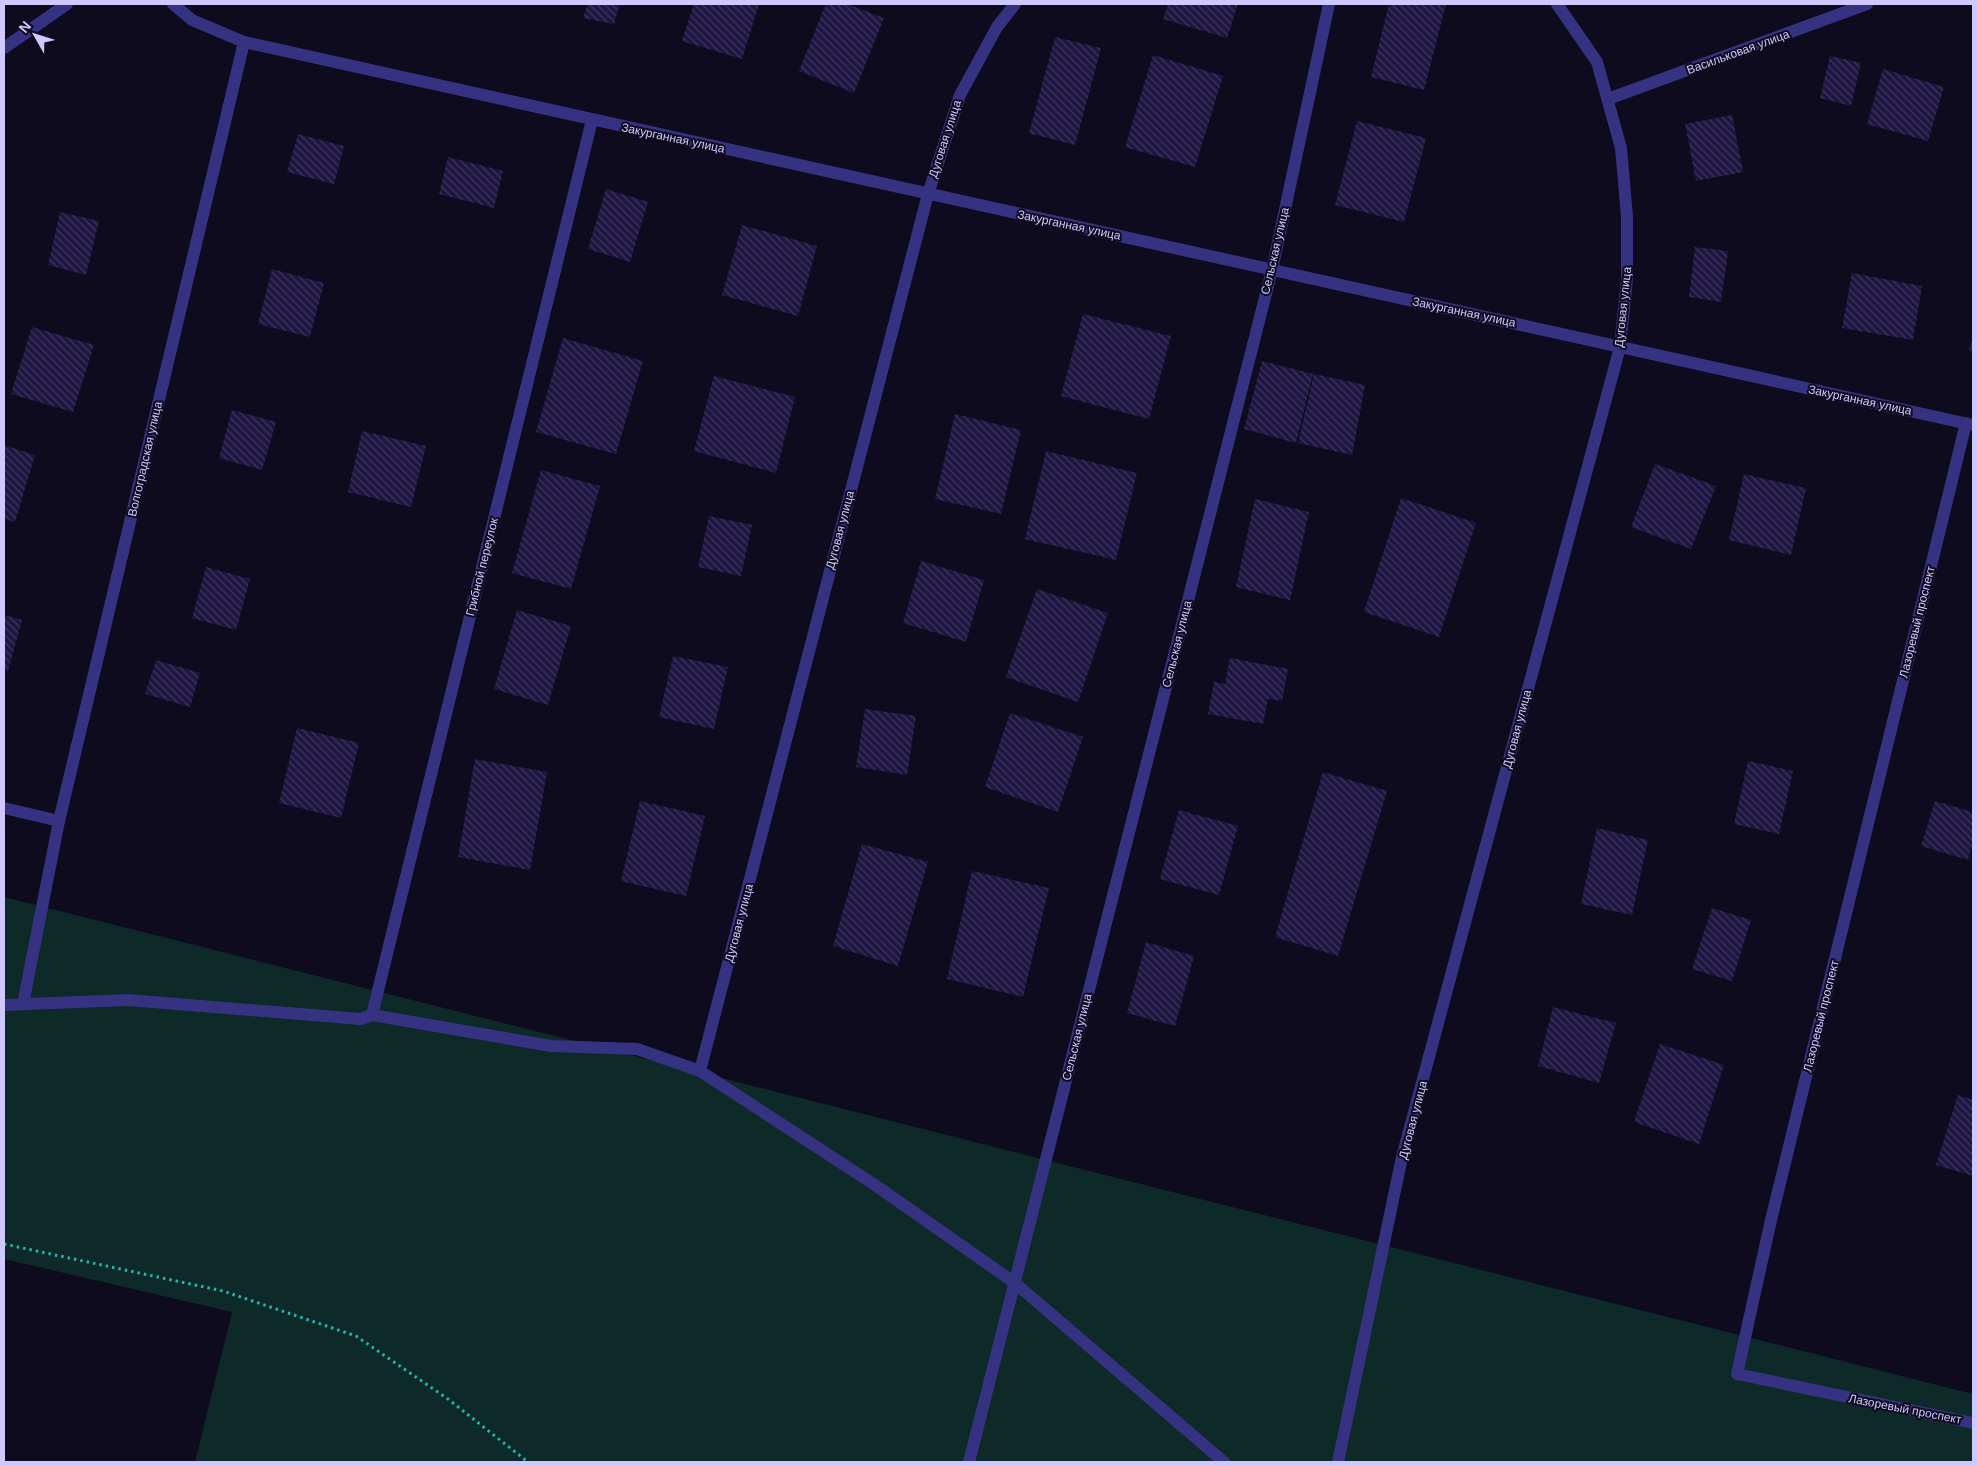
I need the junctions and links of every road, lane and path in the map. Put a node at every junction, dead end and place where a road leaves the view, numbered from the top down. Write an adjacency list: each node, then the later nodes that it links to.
1 (67, 4): 8 (street)
2 (173, 4): 7 (street, Закурганная улица)
3 (1014, 4): 11 (street, Дуговая улица)
4 (1329, 4): 12 (street, Сельская улица)
5 (1557, 4): 9 (street, Дуговая улица)
6 (1867, 4): 9 (street, Васильковая улица)
7 (244, 42): 10 (street, Закурганная улица); 16 (street, Волгоградская улица)
8 (4, 48)
9 (1608, 100): 13 (street, Дуговая улица)
10 (592, 120): 11 (street, Закурганная улица); 19 (street, Грибной переулок)
11 (928, 194): 12 (street, Закурганная улица); 20 (street, Дуговая улица)
12 (1272, 270): 13 (street, Закурганная улица); 22 (street, Сельская улица)
13 (1620, 347): 14 (street, Закурганная улица); 27 (street, Дуговая улица)
14 (1969, 424): 23 (street, Лазоревый проспект)
15 (4, 808): 16 (street)
16 (59, 821): 17 (street, Волгоградская улица)
17 (22, 1004): 18 (street); 19 (street)
18 (4, 1005)
19 (372, 1015): 20 (street)
20 (700, 1071): 22 (street)
21 (4, 1244): 24 (path)
22 (1015, 1283): 25 (street, Сельская улица); 26 (street)
23 (1973, 1423)
24 (528, 1462)
25 (969, 1462)
26 (1224, 1462)
27 (1338, 1462)

